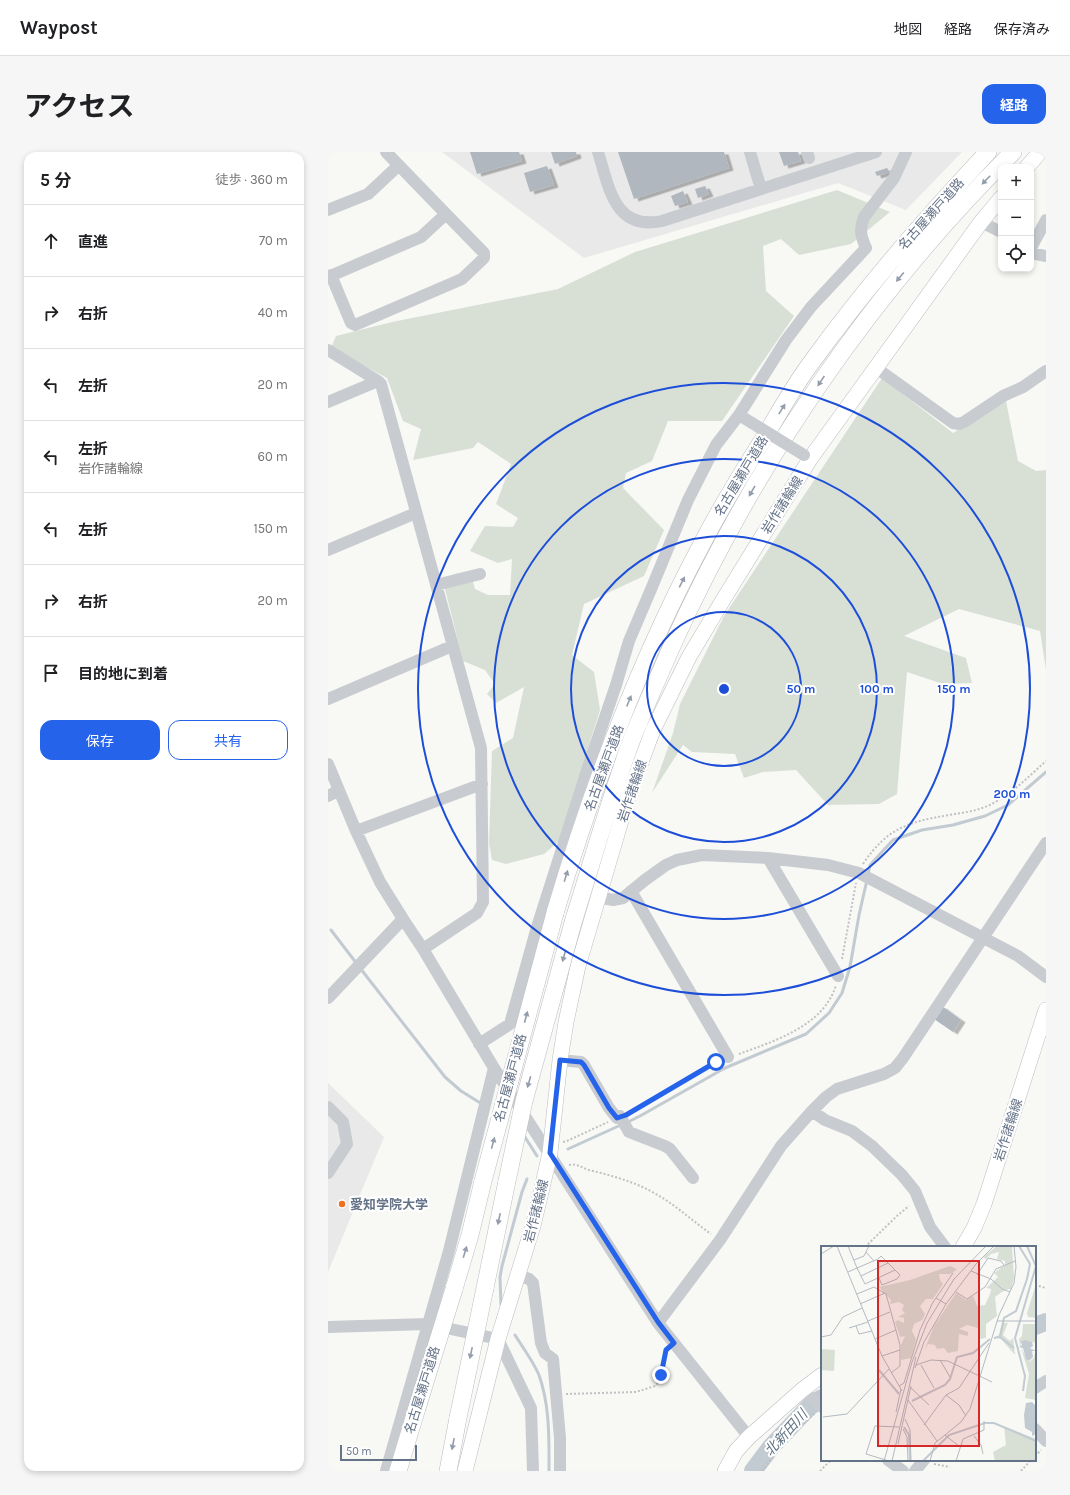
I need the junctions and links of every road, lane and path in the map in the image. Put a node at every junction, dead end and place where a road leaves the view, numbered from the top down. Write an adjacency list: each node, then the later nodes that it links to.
1 (386, 152): 10 (street)
2 (598, 152): 11 (street)
3 (750, 152): 11 (street)
4 (876, 152): 11 (street)
5 (906, 152): 27 (street)
6 (988, 152): 94 (highway, 名古屋瀬戸道路, one-way to 6, bridge)
7 (1013, 152): 95 (highway, 名古屋瀬戸道路, one-way to 95, bridge)
8 (1040, 152): 9 (main road)
9 (1030, 164)
10 (399, 165): 13 (street); 14 (street)
11 (760, 189)
12 (999, 200): 16 (main road, 岩作諸輪線)
13 (328, 210)
14 (446, 214): 21 (street); 21 (street)
15 (1046, 220): 18 (street)
16 (981, 222): 17 (street); 23 (main road, 岩作諸輪線)
17 (998, 230)
18 (1034, 242)
19 (1034, 254): 20 (street)
20 (1046, 256)
21 (330, 276)
22 (328, 350): 25 (street)
23 (875, 367): 24 (street); 28 (main road, 岩作諸輪線)
24 (1046, 371)
25 (378, 381): 26 (street); 29 (street)
26 (328, 402)
27 (739, 415): 28 (street, bridge); 53 (street)
28 (807, 457): 45 (main road, 岩作諸輪線)
29 (416, 513): 30 (street); 32 (street)
30 (328, 550)
31 (480, 574): 32 (street)
32 (436, 585): 33 (street)
33 (452, 646): 34 (street); 37 (street)
34 (328, 699)
35 (1046, 761): 43 (path)
36 (328, 764): 38 (street)
37 (482, 784): 40 (street); 48 (street)
38 (339, 790): 39 (street); 40 (street)
39 (328, 796)
40 (356, 831): 46 (street)
41 (1046, 843): 47 (street)
42 (768, 858): 43 (street); 44 (street); 49 (street)
43 (858, 872): 47 (street); 49 (path)
44 (630, 891): 45 (street); 54 (street)
45 (598, 897): 55 (main road, 岩作諸輪線)
46 (403, 919): 48 (street); 51 (street)
47 (982, 938): 50 (street); 58 (street)
48 (423, 949): 53 (street)
49 (838, 976): 54 (path)
50 (1046, 977)
51 (328, 998)
52 (1046, 1010): 69 (main road, 岩作諸輪線)
53 (479, 1044): 56 (street)
54 (728, 1057): 59 (path)
55 (560, 1060): 59 (street); 61 (main road, 岩作諸輪線)
56 (494, 1068): 61 (street); 74 (street)
57 (328, 1107): 63 (street)
58 (812, 1110): 65 (street); 66 (street)
59 (621, 1120): 60 (path); 64 (street)
60 (563, 1142)
61 (550, 1153): 70 (main road, 岩作諸輪線); 73 (street)
62 (569, 1165): 66 (path)
63 (328, 1173)
64 (693, 1178)
65 (918, 1199): 67 (path); 68 (street)
66 (720, 1240): 73 (street)
67 (866, 1246)
68 (944, 1246)
69 (964, 1246)
70 (518, 1275): 76 (main road, 岩作諸輪線); 82 (street)
71 (1036, 1285): 72 (path)
72 (1046, 1288)
73 (658, 1322): 77 (street)
74 (427, 1324): 75 (street); 76 (street); 93 (street)
75 (328, 1327)
76 (498, 1339): 96 (main road, 岩作諸輪線); 97 (street)
77 (674, 1343): 82 (path); 86 (street)
78 (821, 1376): 81 (main road)
79 (1046, 1381): 80 (street)
80 (1036, 1387)
81 (807, 1394): 83 (street); 86 (main road)
82 (556, 1395): 98 (street)
83 (821, 1406)
84 (821, 1408): 100 (path)
85 (1036, 1430): 87 (street)
86 (749, 1437): 99 (main road)
87 (1046, 1441)
88 (830, 1461): 101 (path)
89 (889, 1461): 102 (street)
90 (923, 1461): 92 (path); 103 (street)
91 (1030, 1461): 104 (path)
92 (950, 1467)
93 (386, 1471)
94 (398, 1471)
95 (448, 1471)
96 (465, 1471)
97 (533, 1471)
98 (560, 1471)
99 (725, 1471)
100 (762, 1471)
101 (820, 1471)
102 (903, 1471)
103 (914, 1471)
104 (1021, 1471)

